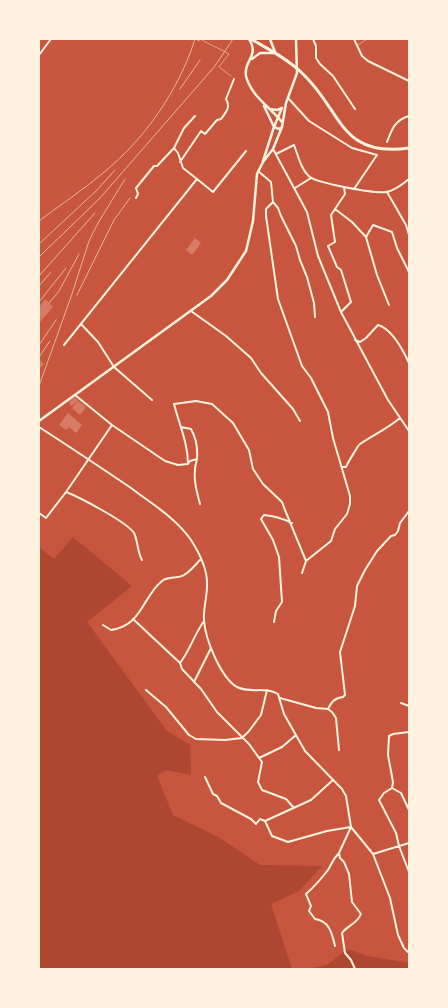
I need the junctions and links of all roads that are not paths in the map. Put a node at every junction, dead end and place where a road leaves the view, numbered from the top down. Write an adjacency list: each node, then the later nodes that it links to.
1 (51, 39): 10 (street)
2 (250, 39): 9 (highway); 11 (main road)
3 (270, 39): 9 (main road)
4 (296, 39): 14 (main road)
5 (313, 39): 18 (street)
6 (354, 39): 8 (street)
7 (367, 39): 8 (lane)
8 (357, 46): 13 (street)
9 (276, 54): 11 (main road); 26 (highway)
10 (39, 55)
11 (248, 66): 16 (main road)
12 (234, 79): 30 (street)
13 (409, 81)
14 (288, 98): 15 (main road); 38 (street)
15 (286, 103): 17 (main road); 23 (main road)
16 (263, 104): 17 (main road); 21 (main road); 22 (main road)
17 (282, 108): 21 (main road)
18 (355, 109)
19 (195, 116): 25 (street)
20 (409, 116): 24 (street)
21 (278, 117): 22 (main road); 23 (main road)
22 (274, 127): 23 (main road); 31 (main road)
23 (282, 127): 27 (main road)
24 (387, 142)
25 (174, 148): 30 (street); 40 (street)
26 (409, 148)
27 (273, 149): 29 (street); 31 (main road)
28 (246, 151): 34 (street)
29 (276, 154): 33 (street); 37 (street)
30 (180, 162): 34 (street)
31 (263, 162): 32 (main road)
32 (258, 171): 41 (street); 47 (main road)
33 (311, 178): 36 (street); 37 (street)
34 (197, 179): 50 (street)
35 (409, 179): 39 (street)
36 (344, 187): 38 (street); 42 (street)
37 (294, 188): 48 (street)
38 (354, 189): 39 (street)
39 (387, 192): 43 (street)
40 (136, 198)
41 (273, 202): 49 (street); 67 (street)
42 (335, 209): 44 (street); 48 (street)
43 (409, 235)
44 (366, 237): 45 (street); 46 (street)
45 (409, 272)
46 (389, 305)
47 (191, 311): 54 (main road); 59 (street)
48 (341, 312): 51 (street)
49 (316, 317)
50 (81, 324): 52 (street); 54 (street)
51 (355, 340): 53 (street); 57 (street)
52 (64, 345)
53 (409, 363)
54 (114, 367): 55 (main road); 56 (street)
55 (75, 395): 58 (main road); 60 (street)
56 (152, 400)
57 (400, 418): 63 (street); 67 (street)
58 (39, 420)
59 (300, 421)
60 (112, 425): 64 (street); 66 (street)
61 (39, 427): 64 (street)
62 (181, 427): 65 (street); 66 (street); 72 (street)
63 (409, 431)
64 (89, 459): 68 (street); 73 (street)
65 (197, 459): 66 (street); 69 (street)
66 (188, 464)
67 (342, 467): 75 (street)
68 (66, 492): 71 (street); 74 (street)
69 (200, 504)
70 (409, 511): 89 (street)
71 (39, 512)
72 (292, 524): 75 (street); 79 (street)
73 (201, 559): 77 (street); 78 (street)
74 (142, 560)
75 (306, 561): 76 (street)
76 (302, 573)
77 (133, 619): 80 (street); 82 (street)
78 (204, 621): 81 (street); 82 (street)
79 (274, 622)
80 (103, 626)
81 (211, 648): 83 (street); 85 (street)
82 (180, 663): 83 (street)
83 (194, 682): 92 (street)
84 (146, 690): 92 (street)
85 (267, 690): 86 (street); 92 (street)
86 (280, 698): 89 (street); 91 (street)
87 (401, 703): 88 (street)
88 (409, 706)
89 (328, 709): 93 (street)
90 (409, 732): 97 (street)
91 (296, 735): 94 (street); 96 (street)
92 (242, 738): 94 (street)
93 (339, 750)
94 (258, 758): 98 (street)
95 (205, 777): 100 (street)
96 (333, 780): 98 (street); 101 (street)
97 (392, 788): 99 (street); 103 (street)
98 (294, 808): 100 (street)
99 (409, 810)
100 (265, 820): 101 (street)
101 (351, 827): 104 (street); 105 (street)
102 (409, 843): 103 (street)
103 (399, 846): 105 (street); 106 (street)
104 (339, 853): 107 (street); 109 (street)
105 (373, 854): 108 (street)
106 (409, 872)
107 (335, 946)
108 (409, 953)
109 (355, 969)

